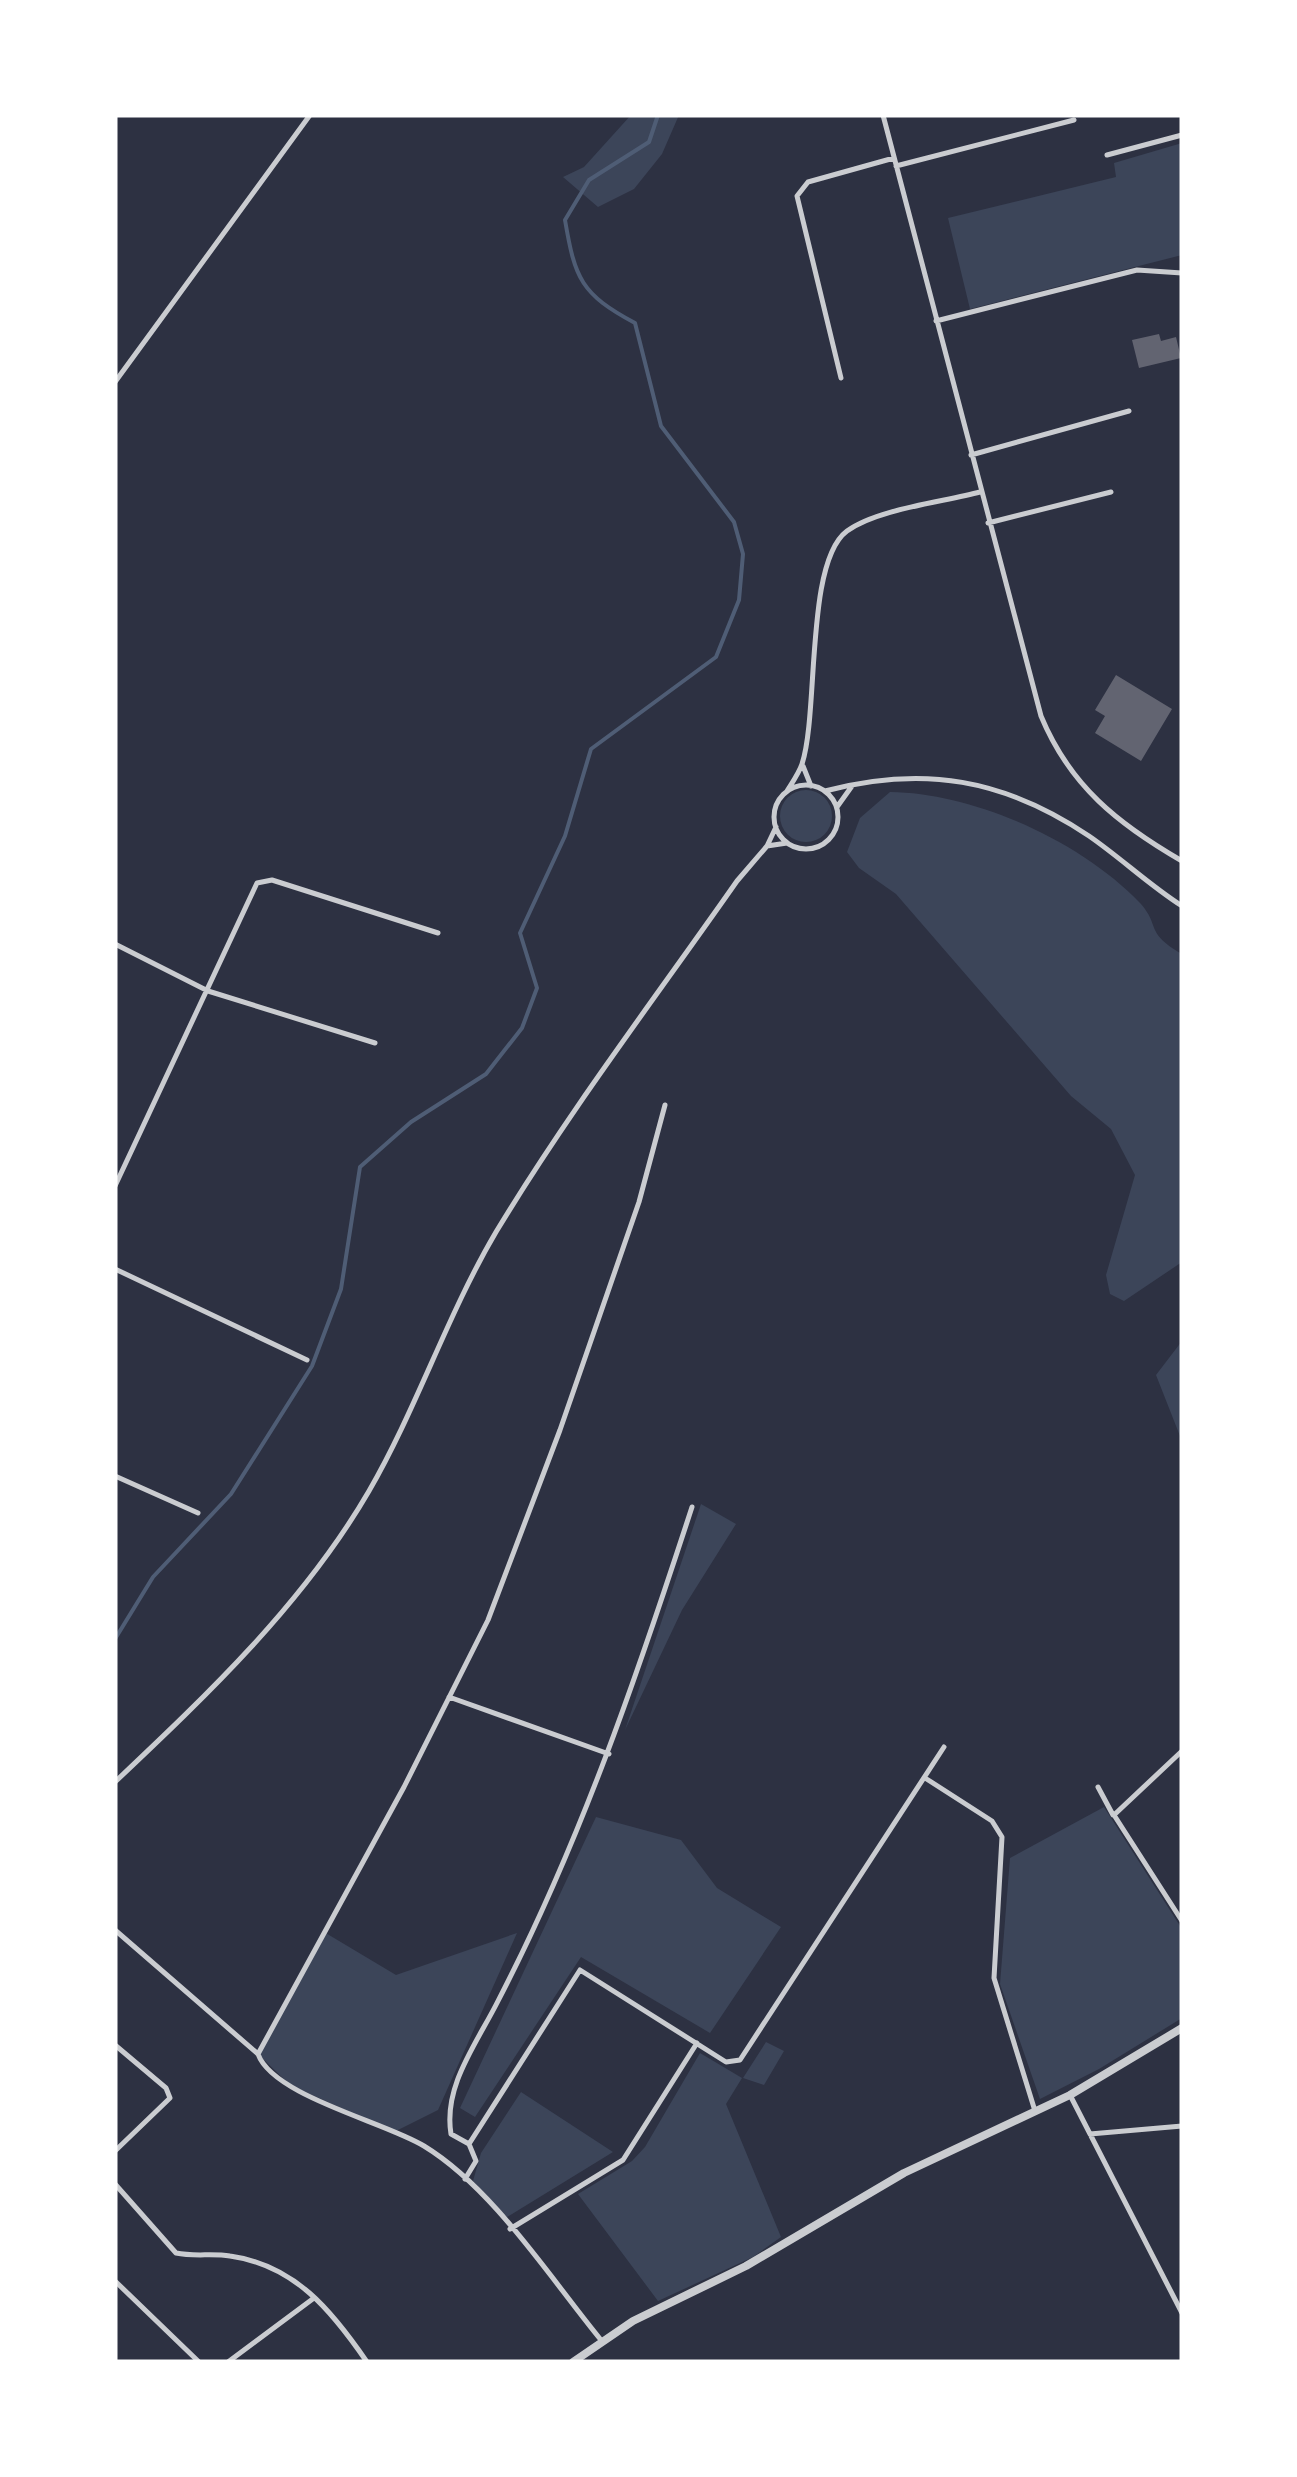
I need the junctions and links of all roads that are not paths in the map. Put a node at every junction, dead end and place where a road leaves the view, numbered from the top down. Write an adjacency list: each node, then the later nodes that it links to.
1 (310, 115): 10 (street)
2 (883, 115): 6 (street)
3 (1074, 120): 6 (street)
4 (1182, 135): 5 (street)
5 (1106, 155)
6 (895, 162): 8 (street); 9 (street)
7 (1182, 273): 8 (street)
8 (936, 321): 12 (street)
9 (841, 378)
10 (115, 382)
11 (1129, 412): 12 (street)
12 (971, 454): 13 (street)
13 (980, 492): 15 (street); 16 (street)
14 (1110, 492): 15 (street)
15 (988, 523): 25 (street)
16 (802, 764): 18 (street); 19 (street)
17 (854, 784): 20 (street); 21 (street); 26 (street)
18 (812, 786): 19 (street); 20 (street)
19 (787, 792): 22 (street)
20 (825, 792): 21 (street)
21 (837, 808): 23 (street)
22 (776, 827): 23 (street); 24 (street)
23 (787, 843): 24 (street)
24 (766, 846): 43 (street)
25 (1182, 861)
26 (1182, 906)
27 (438, 933): 29 (street)
28 (115, 944): 29 (street)
29 (208, 990): 30 (street); 32 (street)
30 (374, 1043)
31 (666, 1105): 38 (street)
32 (115, 1186)
33 (115, 1269): 34 (street)
34 (306, 1360)
35 (115, 1476): 37 (street)
36 (692, 1507): 41 (street)
37 (198, 1513)
38 (449, 1698): 41 (street); 51 (street)
39 (944, 1748): 42 (street)
40 (1182, 1751): 45 (street)
41 (609, 1754): 56 (street)
42 (925, 1778): 49 (street); 53 (street)
43 (115, 1782)
44 (1098, 1787): 45 (street)
45 (1114, 1815): 46 (street)
46 (1182, 1921)
47 (115, 1930): 51 (street)
48 (1182, 2028): 52 (street)
49 (697, 2044): 56 (street); 60 (street)
50 (115, 2045): 57 (street)
51 (258, 2054): 58 (street)
52 (1070, 2095): 53 (street); 55 (street)
53 (1036, 2110): 64 (street)
54 (1182, 2126): 55 (street)
55 (1090, 2134): 63 (street)
56 (469, 2144): 58 (street)
57 (115, 2152)
58 (466, 2179): 60 (street)
59 (115, 2184): 62 (street)
60 (510, 2229): 64 (street)
61 (115, 2281): 65 (street)
62 (315, 2298): 66 (street); 67 (street)
63 (1182, 2313)
64 (601, 2340): 68 (street)
65 (199, 2362)
66 (228, 2362)
67 (367, 2362)
68 (574, 2362)

